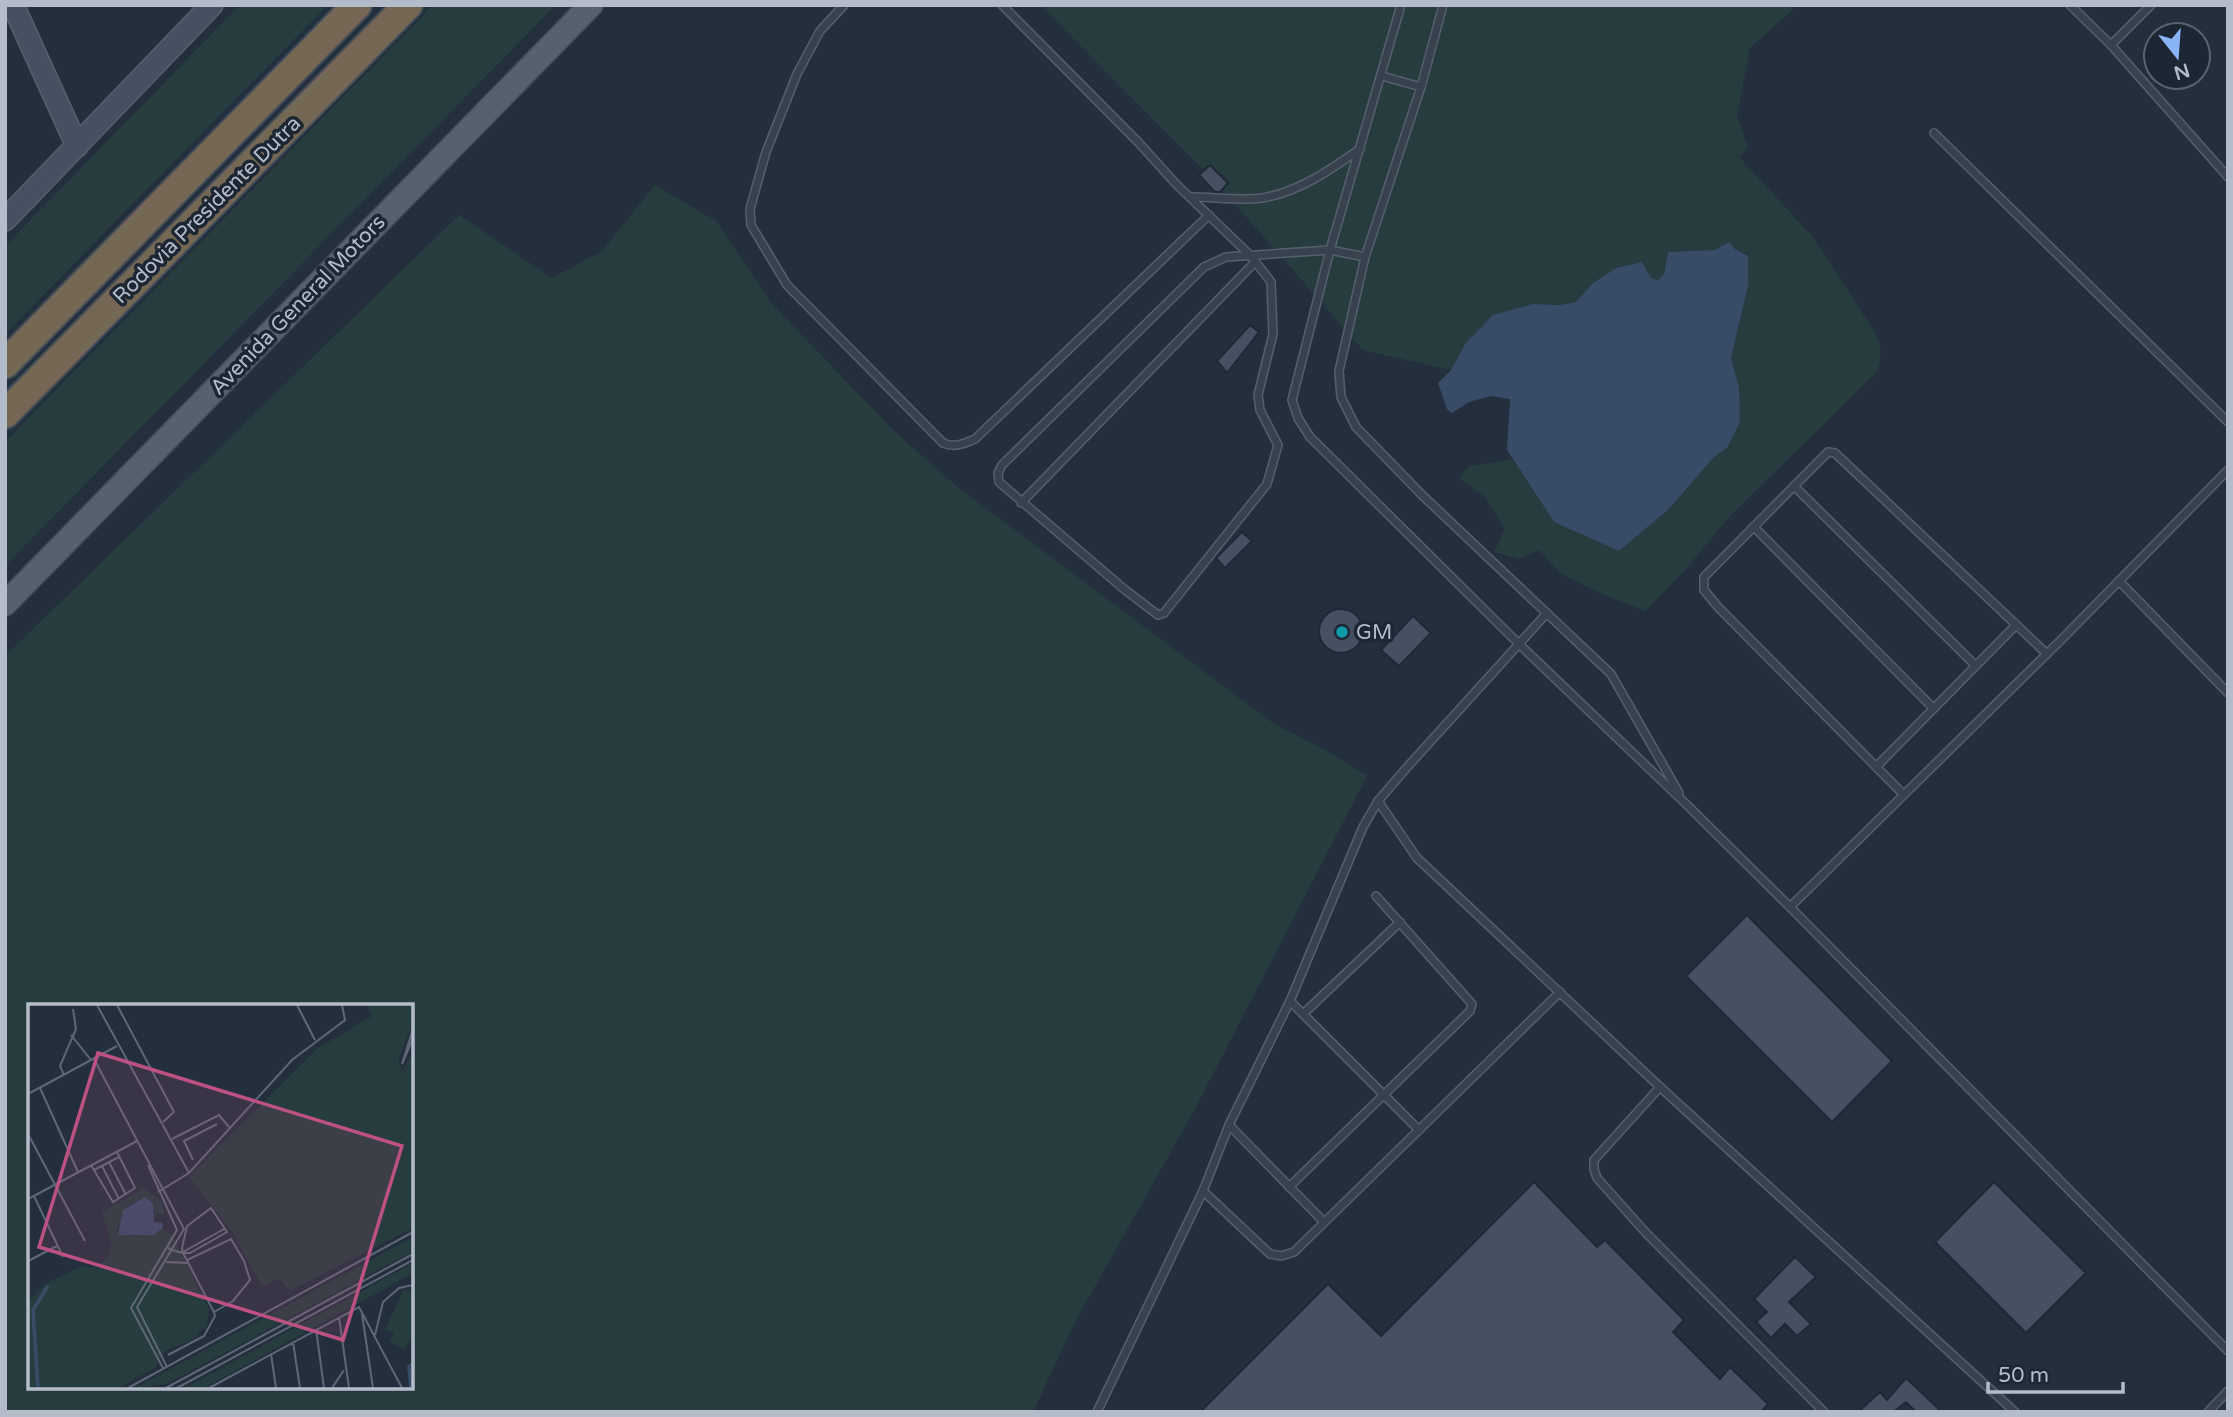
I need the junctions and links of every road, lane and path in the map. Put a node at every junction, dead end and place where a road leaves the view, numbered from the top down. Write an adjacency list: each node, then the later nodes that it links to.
1 (13, 5): 16 (street)
2 (212, 5): 16 (street)
3 (357, 5): 25 (highway, Rodovia Presidente Dutra)
4 (408, 5): 26 (highway, Rodovia Presidente Dutra)
5 (591, 5): 33 (main road, Avenida General Motors)
6 (844, 5): 20 (lane)
7 (1002, 5): 19 (lane)
8 (1401, 5): 13 (lane)
9 (1443, 5): 14 (lane)
10 (2070, 5): 12 (lane)
11 (2151, 5): 12 (lane)
12 (2111, 45): 18 (lane)
13 (1382, 76): 14 (lane); 17 (lane)
14 (1420, 87): 23 (lane)
15 (1934, 133): 27 (lane)
16 (77, 146): 21 (street)
17 (1361, 149): 19 (lane); 22 (lane)
18 (2228, 177)
19 (1191, 197): 20 (lane)
20 (1209, 215): 24 (lane)
21 (5, 220)
22 (1330, 250): 23 (lane); 24 (lane); 36 (lane)
23 (1365, 257): 34 (lane)
24 (1253, 259): 30 (lane); 30 (lane); 30 (lane)
25 (5, 364)
26 (5, 414)
27 (2228, 422)
28 (2228, 470): 32 (lane)
29 (1794, 486): 31 (lane); 35 (lane); 38 (lane)
30 (1021, 503)
31 (1754, 527): 40 (lane); 41 (lane)
32 (2119, 581): 37 (lane); 39 (lane)
33 (5, 604)
34 (1547, 613): 36 (lane); 44 (lane)
35 (2016, 625): 37 (lane); 38 (lane)
36 (1519, 644): 43 (lane); 44 (lane)
37 (2046, 654): 42 (lane)
38 (1976, 666): 40 (lane)
39 (2228, 693)
40 (1933, 708): 41 (lane)
41 (1876, 767): 42 (lane)
42 (1903, 794): 46 (lane)
43 (1378, 801): 48 (lane); 49 (lane)
44 (1685, 803): 46 (lane)
45 (1376, 896): 47 (lane)
46 (1790, 907): 58 (lane)
47 (1400, 922): 50 (lane); 52 (lane)
48 (1560, 992): 51 (lane); 54 (lane)
49 (1290, 1001): 50 (lane); 53 (lane)
50 (1303, 1014): 52 (lane)
51 (1660, 1087): 61 (lane); 62 (lane)
52 (1384, 1095): 54 (lane); 55 (lane)
53 (1229, 1125): 55 (lane); 56 (lane)
54 (1419, 1130): 57 (lane)
55 (1289, 1186): 57 (lane)
56 (1203, 1191): 57 (lane); 60 (lane)
57 (1324, 1222)
58 (2228, 1351)
59 (2228, 1391): 63 (lane)
60 (1097, 1412)
61 (1824, 1412)
62 (2015, 1412)
63 (2207, 1412)

